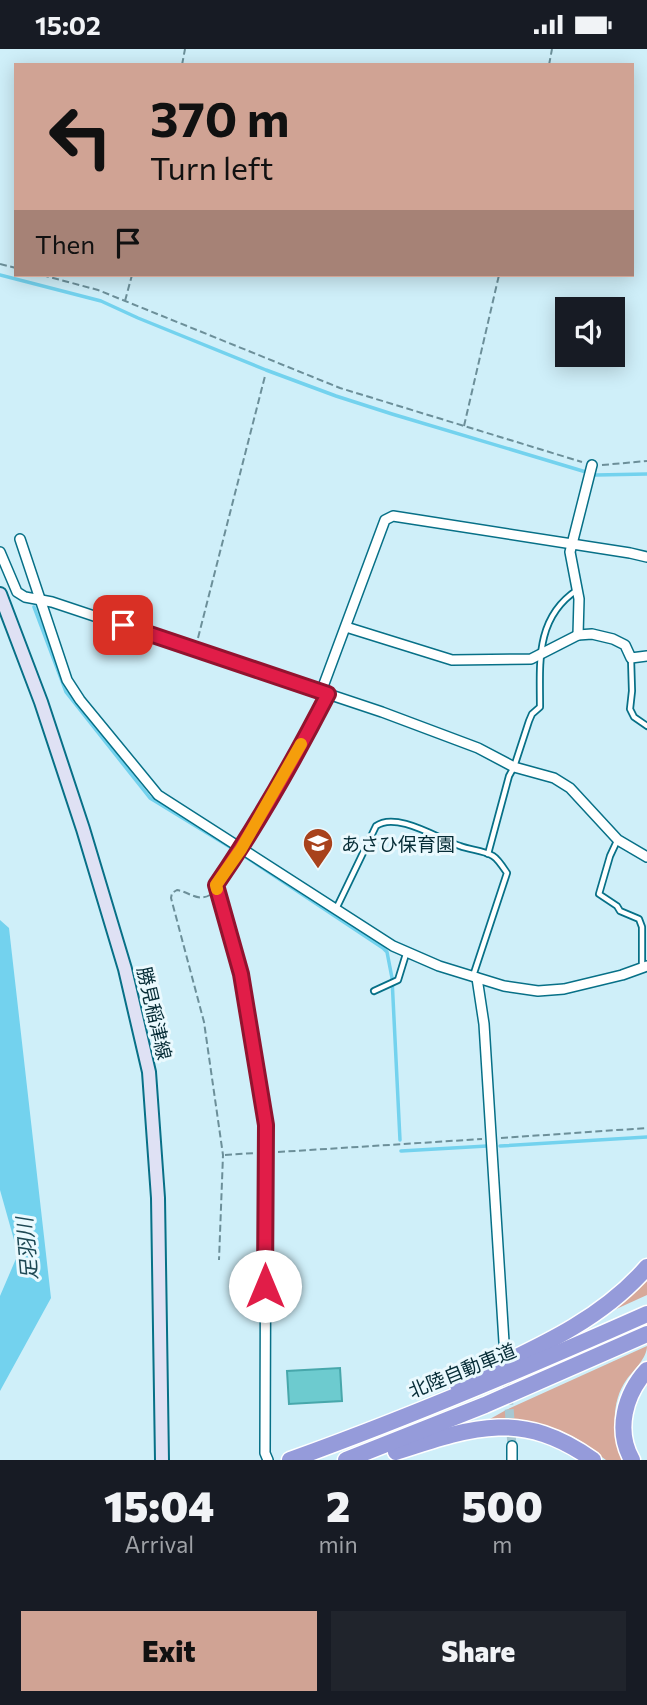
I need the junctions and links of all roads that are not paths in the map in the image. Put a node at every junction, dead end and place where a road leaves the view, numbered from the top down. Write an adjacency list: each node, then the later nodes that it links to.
1 (591, 471): 3 (street)
2 (20, 539): 8 (street)
3 (572, 544): 5 (street); 6 (street); 9 (street)
4 (0, 552): 8 (street)
5 (647, 557)
6 (577, 589): 10 (street); 11 (lane)
7 (0, 594): 34 (main road, 勝見稲津線)
8 (41, 600): 14 (street); 18 (street)
9 (346, 627): 11 (street); 14 (street)
10 (578, 635): 11 (street); 13 (street)
11 (540, 655): 16 (lane)
12 (647, 656): 13 (street)
13 (631, 657): 15 (lane)
14 (324, 693): 16 (street); 18 (street)
15 (647, 726)
16 (514, 767): 17 (street); 19 (lane)
17 (618, 840): 20 (street); 23 (lane)
18 (239, 852): 21 (street); 35 (street)
19 (488, 854): 21 (lane); 24 (lane)
20 (647, 857)
21 (336, 910): 22 (street)
22 (407, 953): 24 (street); 25 (lane)
23 (645, 967): 24 (street)
24 (475, 977): 29 (street)
25 (374, 991)
26 (647, 1267): 31 (highway)
27 (647, 1314): 31 (highway, 北陸自動車道)
28 (647, 1334): 33 (highway)
29 (504, 1342)
30 (647, 1370): 41 (highway)
31 (381, 1424): 36 (highway)
32 (512, 1446): 39 (street)
33 (389, 1449): 37 (highway); 38 (highway); 40 (highway)
34 (162, 1460)
35 (268, 1460)
36 (290, 1460)
37 (346, 1460)
38 (371, 1460)
39 (512, 1460)
40 (593, 1460)
41 (632, 1460)

